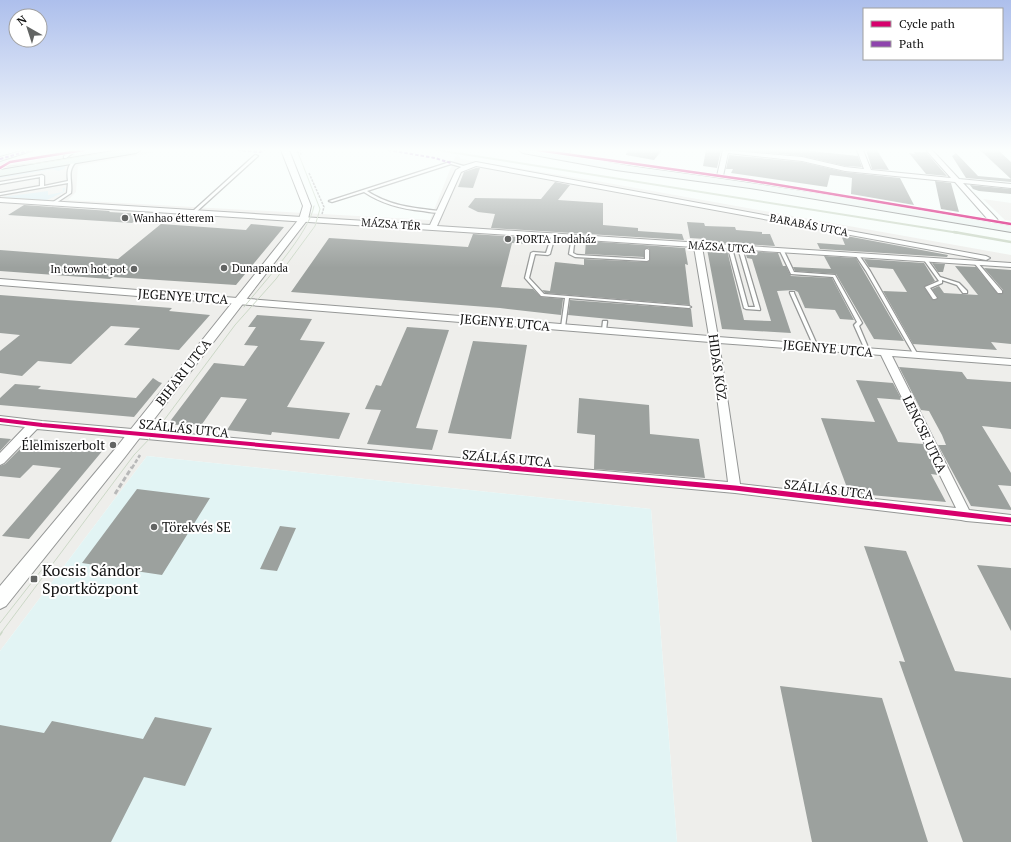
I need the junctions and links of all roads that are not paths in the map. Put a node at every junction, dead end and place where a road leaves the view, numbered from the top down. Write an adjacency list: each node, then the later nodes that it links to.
1 (28, 189): 11 (lane)
2 (69, 189): 13 (lane)
3 (219, 189): 14 (lane)
4 (300, 189): 16 (street)
5 (370, 189): 10 (lane)
6 (450, 189): 15 (street, MÁZSA TÉR)
7 (616, 189): 28 (street, BARABÁS UTCA)
8 (787, 189): 17 (main road)
9 (964, 189): 17 (street)
10 (365, 191): 12 (lane); 15 (lane)
11 (0, 196): 13 (street)
12 (331, 201)
13 (52, 204): 14 (street)
14 (194, 212): 16 (street)
15 (440, 212): 19 (street, MÁZSA TÉR)
16 (303, 219): 19 (street, MÁZSA TÉR); 41 (street, BIHARI UTCA)
17 (994, 224): 18 (main road); 20 (main road)
18 (1011, 224)
19 (433, 227): 21 (street, MÁZSA UTCA)
20 (1011, 229)
21 (553, 236): 22 (street, MÁZSA UTCA); 39 (lane)
22 (573, 237): 23 (street, MÁZSA UTCA); 26 (lane)
23 (698, 246): 24 (street, MÁZSA UTCA); 44 (street, HIDAS KÖZ)
24 (730, 248): 25 (street, MÁZSA UTCA); 25 (lane)
25 (740, 248): 27 (street, MÁZSA UTCA)
26 (647, 250)
27 (782, 251): 29 (street, MÁZSA UTCA); 46 (lane)
28 (958, 253): 31 (street); 33 (street, BARABÁS UTCA)
29 (858, 256): 30 (street, MÁZSA UTCA); 48 (lane)
30 (926, 260): 31 (street, MÁZSA UTCA); 34 (lane)
31 (965, 263): 32 (street, MÁZSA UTCA)
32 (976, 263): 33 (street, MÁZSA UTCA); 37 (lane)
33 (1011, 264)
34 (939, 278): 36 (lane); 40 (lane)
35 (0, 282): 41 (street, JEGENYE UTCA)
36 (965, 292)
37 (1000, 292)
38 (792, 293): 45 (lane)
39 (568, 297): 42 (lane); 43 (lane)
40 (935, 298)
41 (241, 300): 43 (street, JEGENYE UTCA); 52 (street, BIHARI UTCA)
42 (689, 307)
43 (563, 327): 44 (street, JEGENYE UTCA)
44 (714, 339): 45 (street, JEGENYE UTCA); 54 (street, HIDAS KÖZ)
45 (816, 347): 46 (street, JEGENYE UTCA)
46 (868, 352): 47 (street, JEGENYE UTCA)
47 (885, 353): 48 (street, JEGENYE UTCA); 55 (street, LENCSE UTCA)
48 (916, 355): 49 (street, JEGENYE UTCA)
49 (1011, 362)
50 (0, 420): 51 (street, SZÁLLÁS UTCA)
51 (34, 425): 52 (street, SZÁLLÁS UTCA); 53 (street)
52 (135, 432): 54 (street, SZÁLLÁS UTCA); 57 (street, BIHARI UTCA)
53 (0, 460)
54 (735, 488): 55 (street, SZÁLLÁS UTCA)
55 (966, 516): 56 (street, SZÁLLÁS UTCA)
56 (1011, 520)
57 (0, 600)

